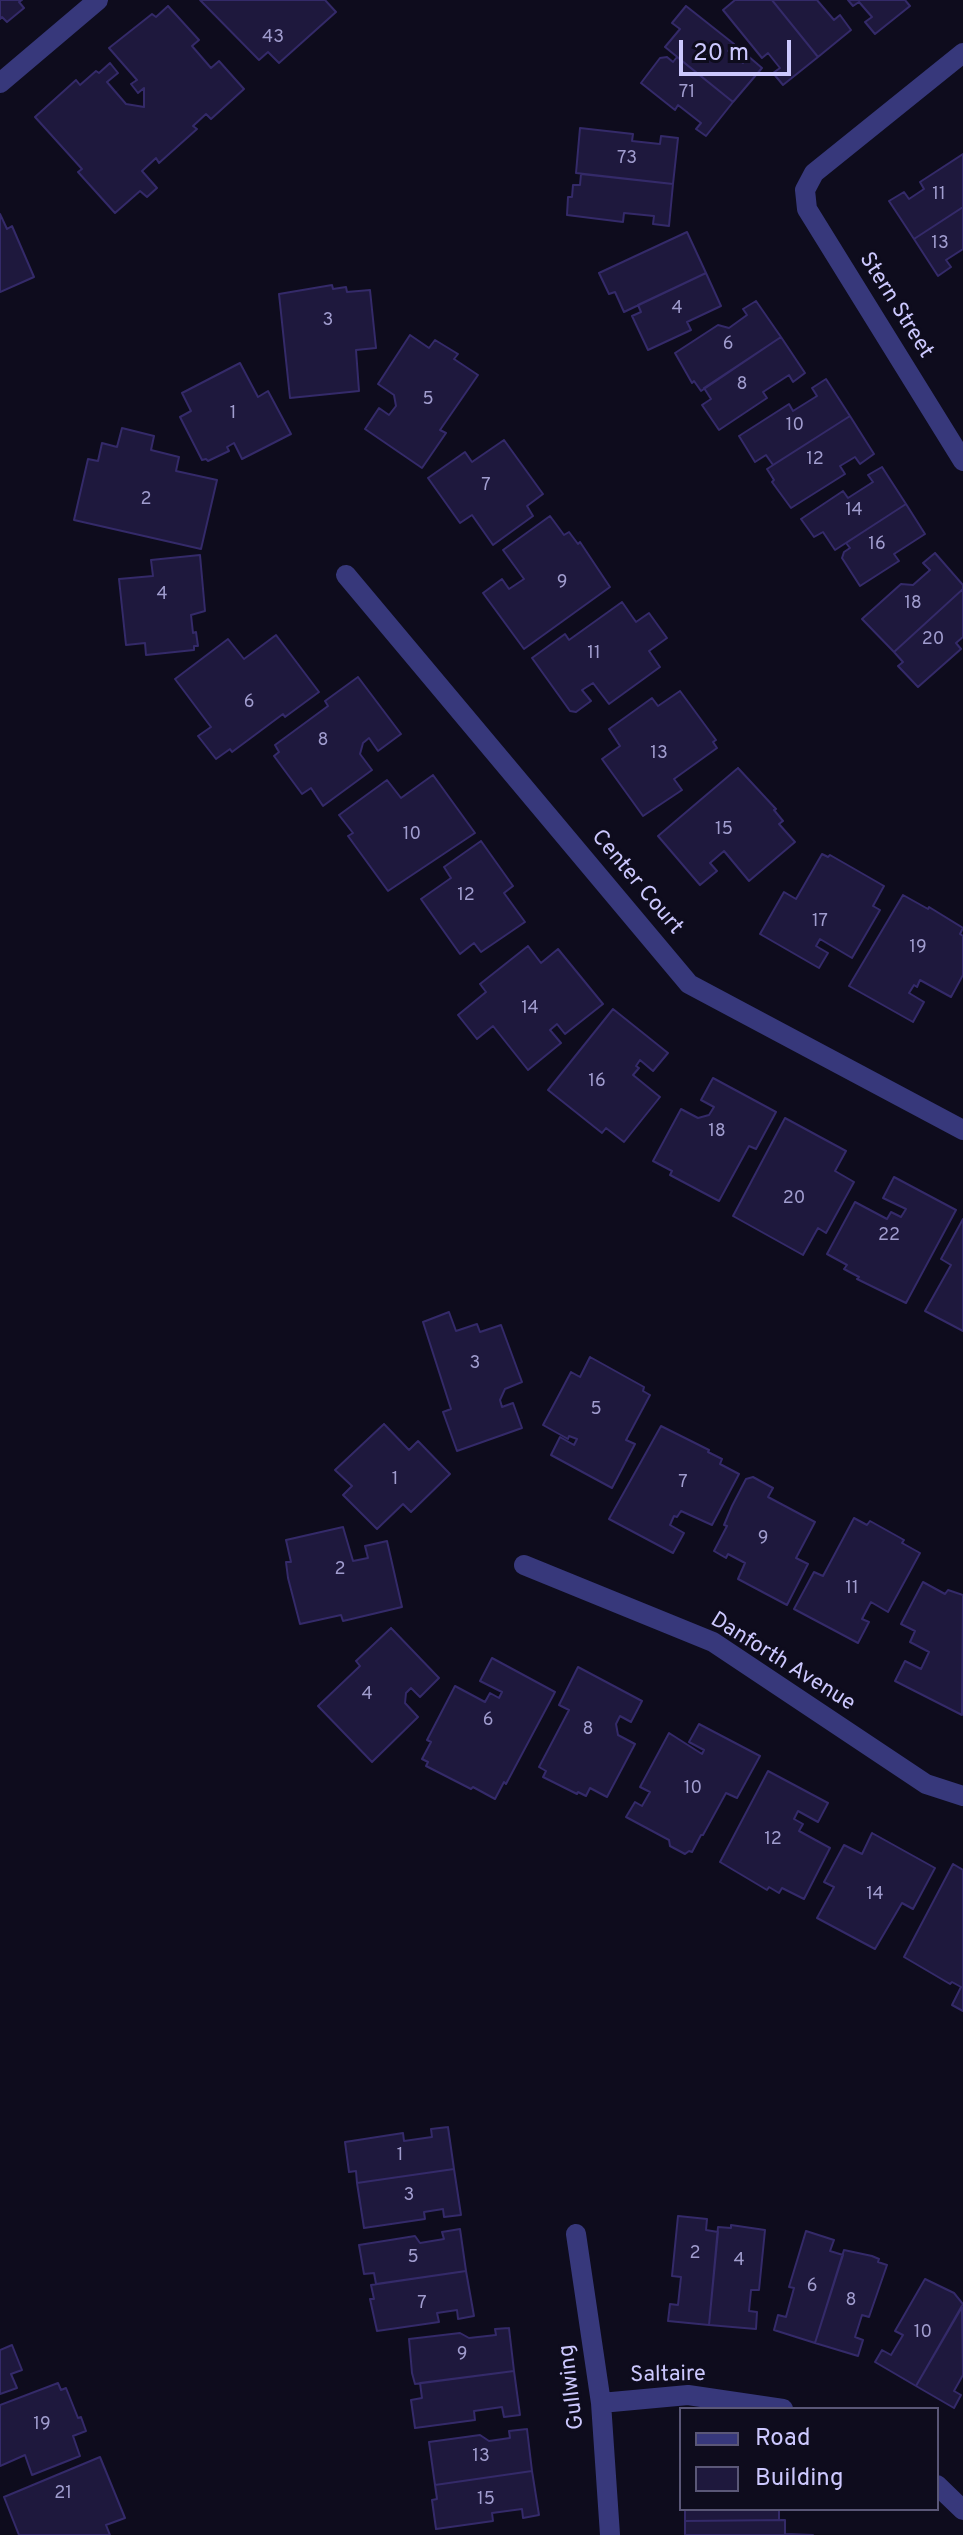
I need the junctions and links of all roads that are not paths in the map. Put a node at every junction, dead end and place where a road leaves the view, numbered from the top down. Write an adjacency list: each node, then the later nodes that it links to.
1 (98, 0): 3 (street)
2 (963, 53): 4 (street, Stern Street)
3 (0, 83)
4 (963, 461)
5 (346, 575): 6 (street, Center Court)
6 (963, 1130)
7 (524, 1565): 8 (street, Danforth Avenue)
8 (963, 1796)
9 (576, 2234): 10 (street, Gullwing)
10 (601, 2403): 11 (street, Saltaire); 14 (street, Gullwing)
11 (769, 2407)
12 (939, 2487): 13 (street)
13 (963, 2510)
14 (610, 2535)

